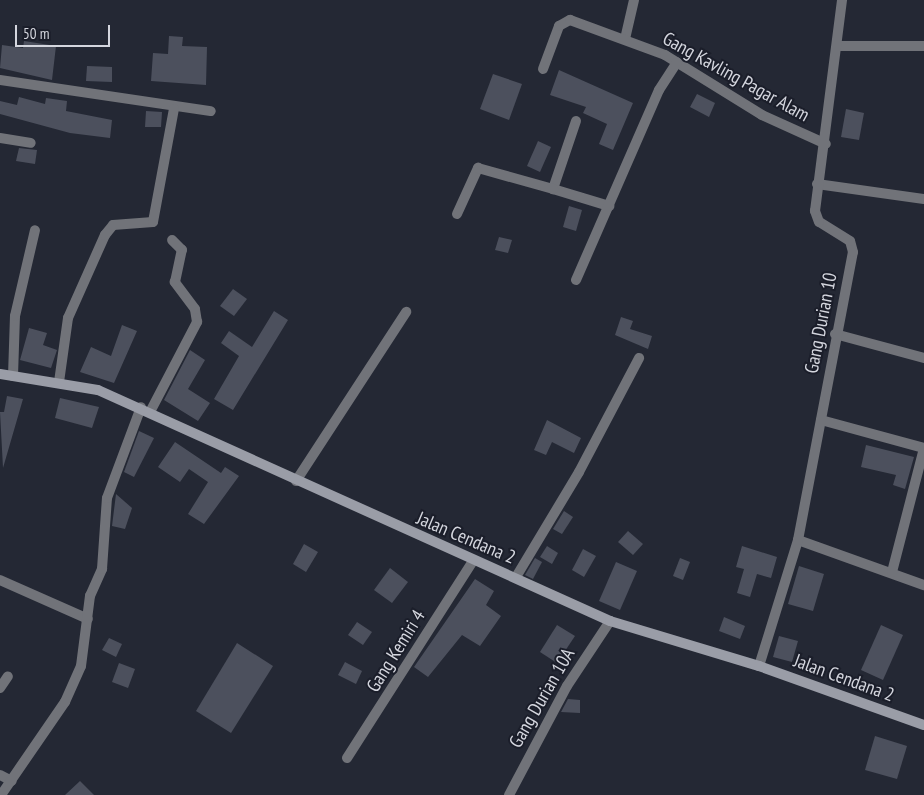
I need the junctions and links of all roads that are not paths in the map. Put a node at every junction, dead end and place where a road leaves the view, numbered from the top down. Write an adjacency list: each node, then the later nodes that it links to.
1 (634, 0): 3 (street)
2 (842, 0): 4 (street, Gang Durian 10)
3 (625, 39): 6 (street, Gang Kavling Pagar Alam); 7 (street, Gang Kavling Pagar Alam)
4 (839, 46): 5 (street); 14 (street, Gang Durian 10)
5 (924, 46)
6 (677, 62): 14 (street, Gang Kavling Pagar Alam); 18 (street)
7 (543, 69)
8 (0, 80): 9 (street)
9 (174, 109): 10 (street); 29 (street)
10 (211, 111)
11 (576, 121): 16 (street)
12 (0, 138): 13 (street)
13 (31, 143)
14 (826, 144): 15 (street, Gang Durian 10)
15 (817, 184): 17 (street); 24 (street, Gang Durian 10)
16 (553, 189): 18 (street); 19 (street)
17 (924, 200)
18 (608, 206): 22 (street)
19 (457, 214)
20 (35, 230): 28 (street)
21 (172, 240): 30 (street)
22 (576, 280)
23 (406, 312): 33 (street)
24 (835, 334): 26 (street); 31 (street, Gang Durian 10)
25 (640, 358): 37 (street)
26 (924, 358)
27 (0, 374): 28 (street, Jalan Cendana 2)
28 (13, 376): 29 (street, Jalan Cendana 2)
29 (59, 382): 30 (street, Jalan Cendana 2)
30 (145, 409): 33 (street, Jalan Cendana 2); 40 (street)
31 (821, 420): 32 (street); 34 (street, Gang Durian 10)
32 (924, 448): 36 (street)
33 (296, 481): 35 (street, Jalan Cendana 2)
34 (798, 540): 36 (street); 42 (street, Gang Durian 10)
35 (473, 561): 37 (street, Jalan Cendana 2); 46 (street, Gang Kemiri 4)
36 (892, 572): 39 (street)
37 (516, 577): 41 (street, Jalan Cendana 2)
38 (0, 580): 40 (street)
39 (924, 585)
40 (88, 619): 48 (street)
41 (610, 621): 42 (street, Jalan Cendana 2); 50 (street, Gang Durian 10A)
42 (760, 666): 45 (street, Jalan Cendana 2)
43 (8, 676): 44 (street)
44 (0, 688)
45 (924, 725)
46 (347, 758)
47 (0, 775): 48 (street)
48 (12, 781): 49 (street)
49 (1, 795)
50 (508, 795)

